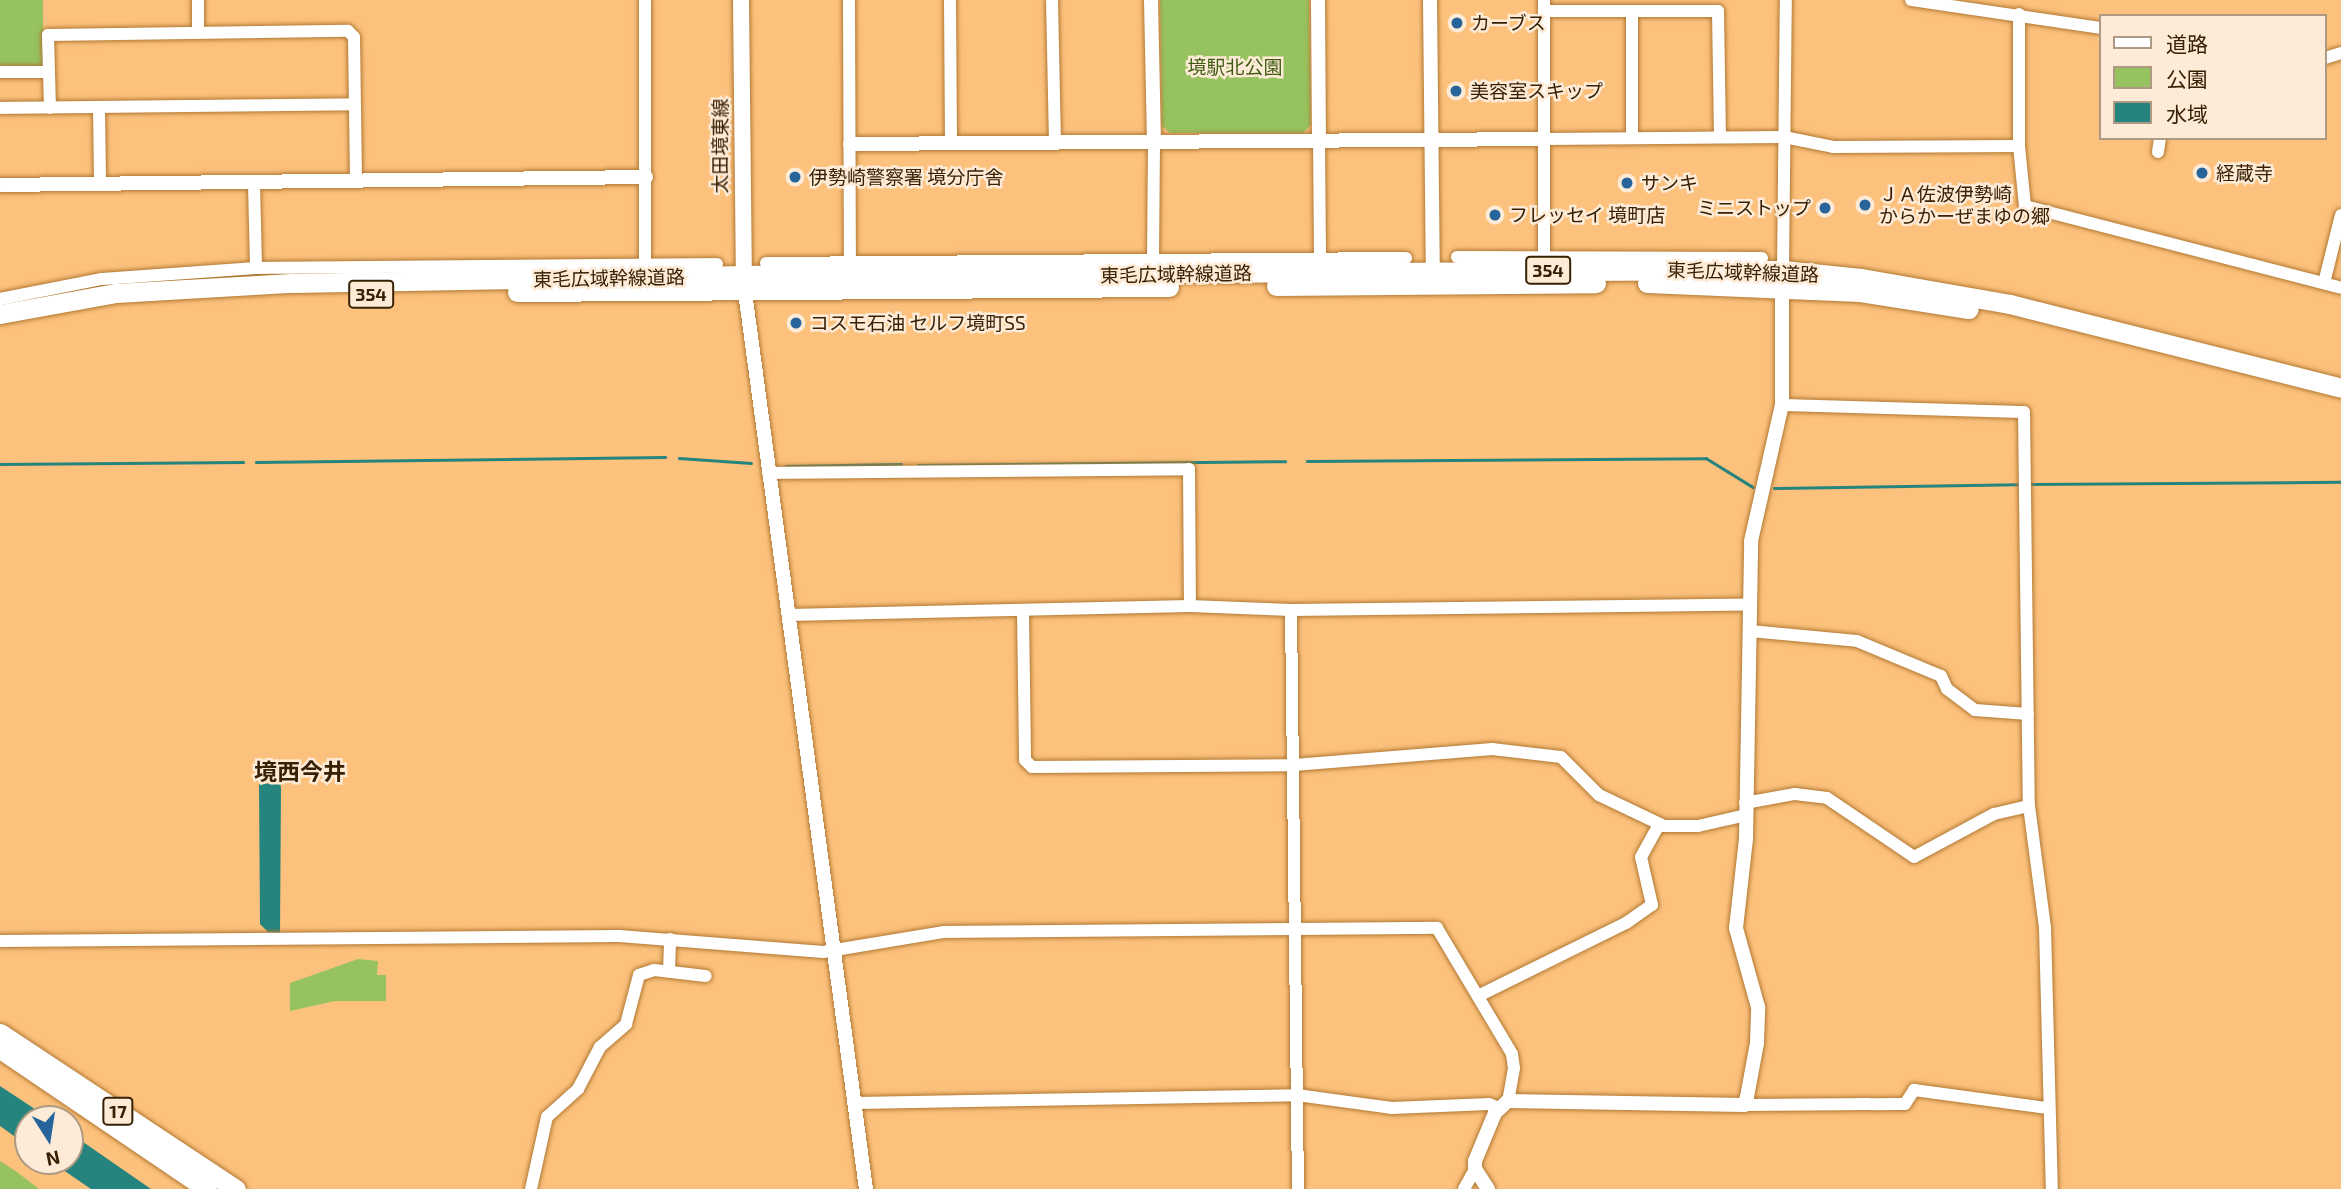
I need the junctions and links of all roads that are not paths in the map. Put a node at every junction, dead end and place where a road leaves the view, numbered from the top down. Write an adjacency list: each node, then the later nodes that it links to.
1 (198, 0): 17 (street)
2 (645, 0): 37 (street)
3 (741, 0): 66 (main road, 太田境東線)
4 (849, 0): 34 (street)
5 (950, 0): 33 (street)
6 (1052, 0): 31 (street)
7 (1151, 0): 32 (street)
8 (1318, 0): 30 (street)
9 (1430, 0): 27 (street)
10 (1786, 0): 26 (street)
11 (1911, 0): 15 (street)
12 (1677, 5): 14 (street); 24 (street)
13 (1544, 6): 14 (street); 28 (street)
14 (1632, 11): 25 (street)
15 (2019, 15): 16 (street); 35 (street)
16 (2100, 28)
17 (198, 33): 19 (street); 20 (street)
18 (0, 72): 19 (street)
19 (49, 72): 22 (street)
20 (354, 104): 23 (street); 38 (street)
21 (0, 108): 22 (street)
22 (50, 108): 23 (street)
23 (99, 108): 39 (street)
24 (1720, 136): 25 (street); 26 (street)
25 (1632, 137): 28 (street)
26 (1784, 137): 35 (street); 63 (street)
27 (1432, 139): 28 (street); 30 (street); 62 (street)
28 (1544, 139): 43 (street)
29 (2160, 140): 36 (street)
30 (1319, 141): 32 (street); 45 (street)
31 (1055, 142): 32 (street); 33 (street)
32 (1154, 142): 49 (street)
33 (951, 143): 34 (street)
34 (850, 144): 52 (street)
35 (2019, 146): 67 (street)
36 (2158, 152)
37 (646, 177): 38 (street); 55 (street)
38 (356, 182): 40 (street)
39 (100, 184): 40 (street); 41 (street)
40 (254, 184): 58 (street)
41 (0, 186)
42 (2341, 215): 67 (street)
43 (1544, 255): 44 (street); 54 (street)
44 (1624, 255): 48 (street); 59 (street)
45 (1320, 257): 47 (street); 50 (street)
46 (1457, 257): 54 (street)
47 (1406, 258)
48 (1762, 258)
49 (1153, 259): 50 (street); 51 (street)
50 (1252, 259): 60 (street)
51 (939, 261): 52 (street); 61 (street)
52 (850, 262): 53 (street)
53 (766, 263)
54 (1513, 263): 59 (highway, 東毛広域幹線道路 / 354); 62 (highway, 東毛広域幹線道路 / 354)
55 (645, 264): 56 (street); 57 (street)
56 (717, 264)
57 (503, 265): 58 (street); 64 (street)
58 (256, 268): 65 (street)
59 (1637, 271): 63 (highway, 東毛広域幹線道路 / 354)
60 (1269, 273): 61 (highway, 東毛広域幹線道路 / 354); 62 (highway, 東毛広域幹線道路 / 354)
61 (912, 276): 66 (highway, 東毛広域幹線道路 / 354)
62 (1432, 278): 63 (highway, 東毛広域幹線道路 / 354); 66 (highway, 東毛広域幹線道路 / 354)
63 (1782, 278): 73 (highway, 東毛広域幹線道路 / 354); 74 (highway, 東毛広域幹線道路 / 354); 75 (street)
64 (530, 279): 66 (highway, 東毛広域幹線道路 / 354); 70 (highway, 東毛広域幹線道路 / 354)
65 (86, 282): 69 (street); 70 (street)
66 (744, 284): 72 (highway, 東毛広域幹線道路 / 354); 76 (street)
67 (2324, 284): 68 (street)
68 (2341, 288)
69 (0, 299)
70 (58, 303): 71 (highway, 東毛広域幹線道路 / 354)
71 (0, 314)
72 (0, 326)
73 (2341, 388)
74 (2341, 401)
75 (1782, 405): 77 (street); 83 (street)
76 (768, 473): 78 (street); 81 (street)
77 (1750, 604): 79 (street); 82 (street)
78 (1190, 606): 79 (street); 80 (street)
79 (1291, 610): 84 (street)
80 (1023, 612): 81 (street); 84 (street)
81 (788, 615): 91 (street)
82 (1751, 631): 83 (street); 86 (street)
83 (2028, 713): 85 (street)
84 (1294, 765): 87 (street); 88 (street)
85 (2029, 806): 86 (street); 101 (street)
86 (1745, 809): 87 (street); 100 (street)
87 (1659, 824): 94 (street)
88 (1298, 931): 91 (street); 94 (street); 97 (street)
89 (670, 939): 90 (street); 91 (street); 92 (street)
90 (0, 941)
91 (834, 952): 98 (street)
92 (668, 971): 93 (street); 105 (street)
93 (706, 976)
94 (1480, 995): 99 (street)
95 (0, 1033): 104 (highway, 17)
96 (0, 1049): 103 (highway, 17)
97 (1297, 1095): 98 (street); 99 (street); 107 (street)
98 (856, 1102): 106 (street)
99 (1504, 1105): 100 (street); 102 (street)
100 (1744, 1105): 101 (street)
101 (2048, 1108): 110 (street)
102 (1475, 1169): 108 (street); 109 (street)
103 (207, 1189)
104 (236, 1189)
105 (531, 1189)
106 (866, 1189)
107 (1298, 1189)
108 (1464, 1189)
109 (1488, 1189)
110 (2052, 1189)

